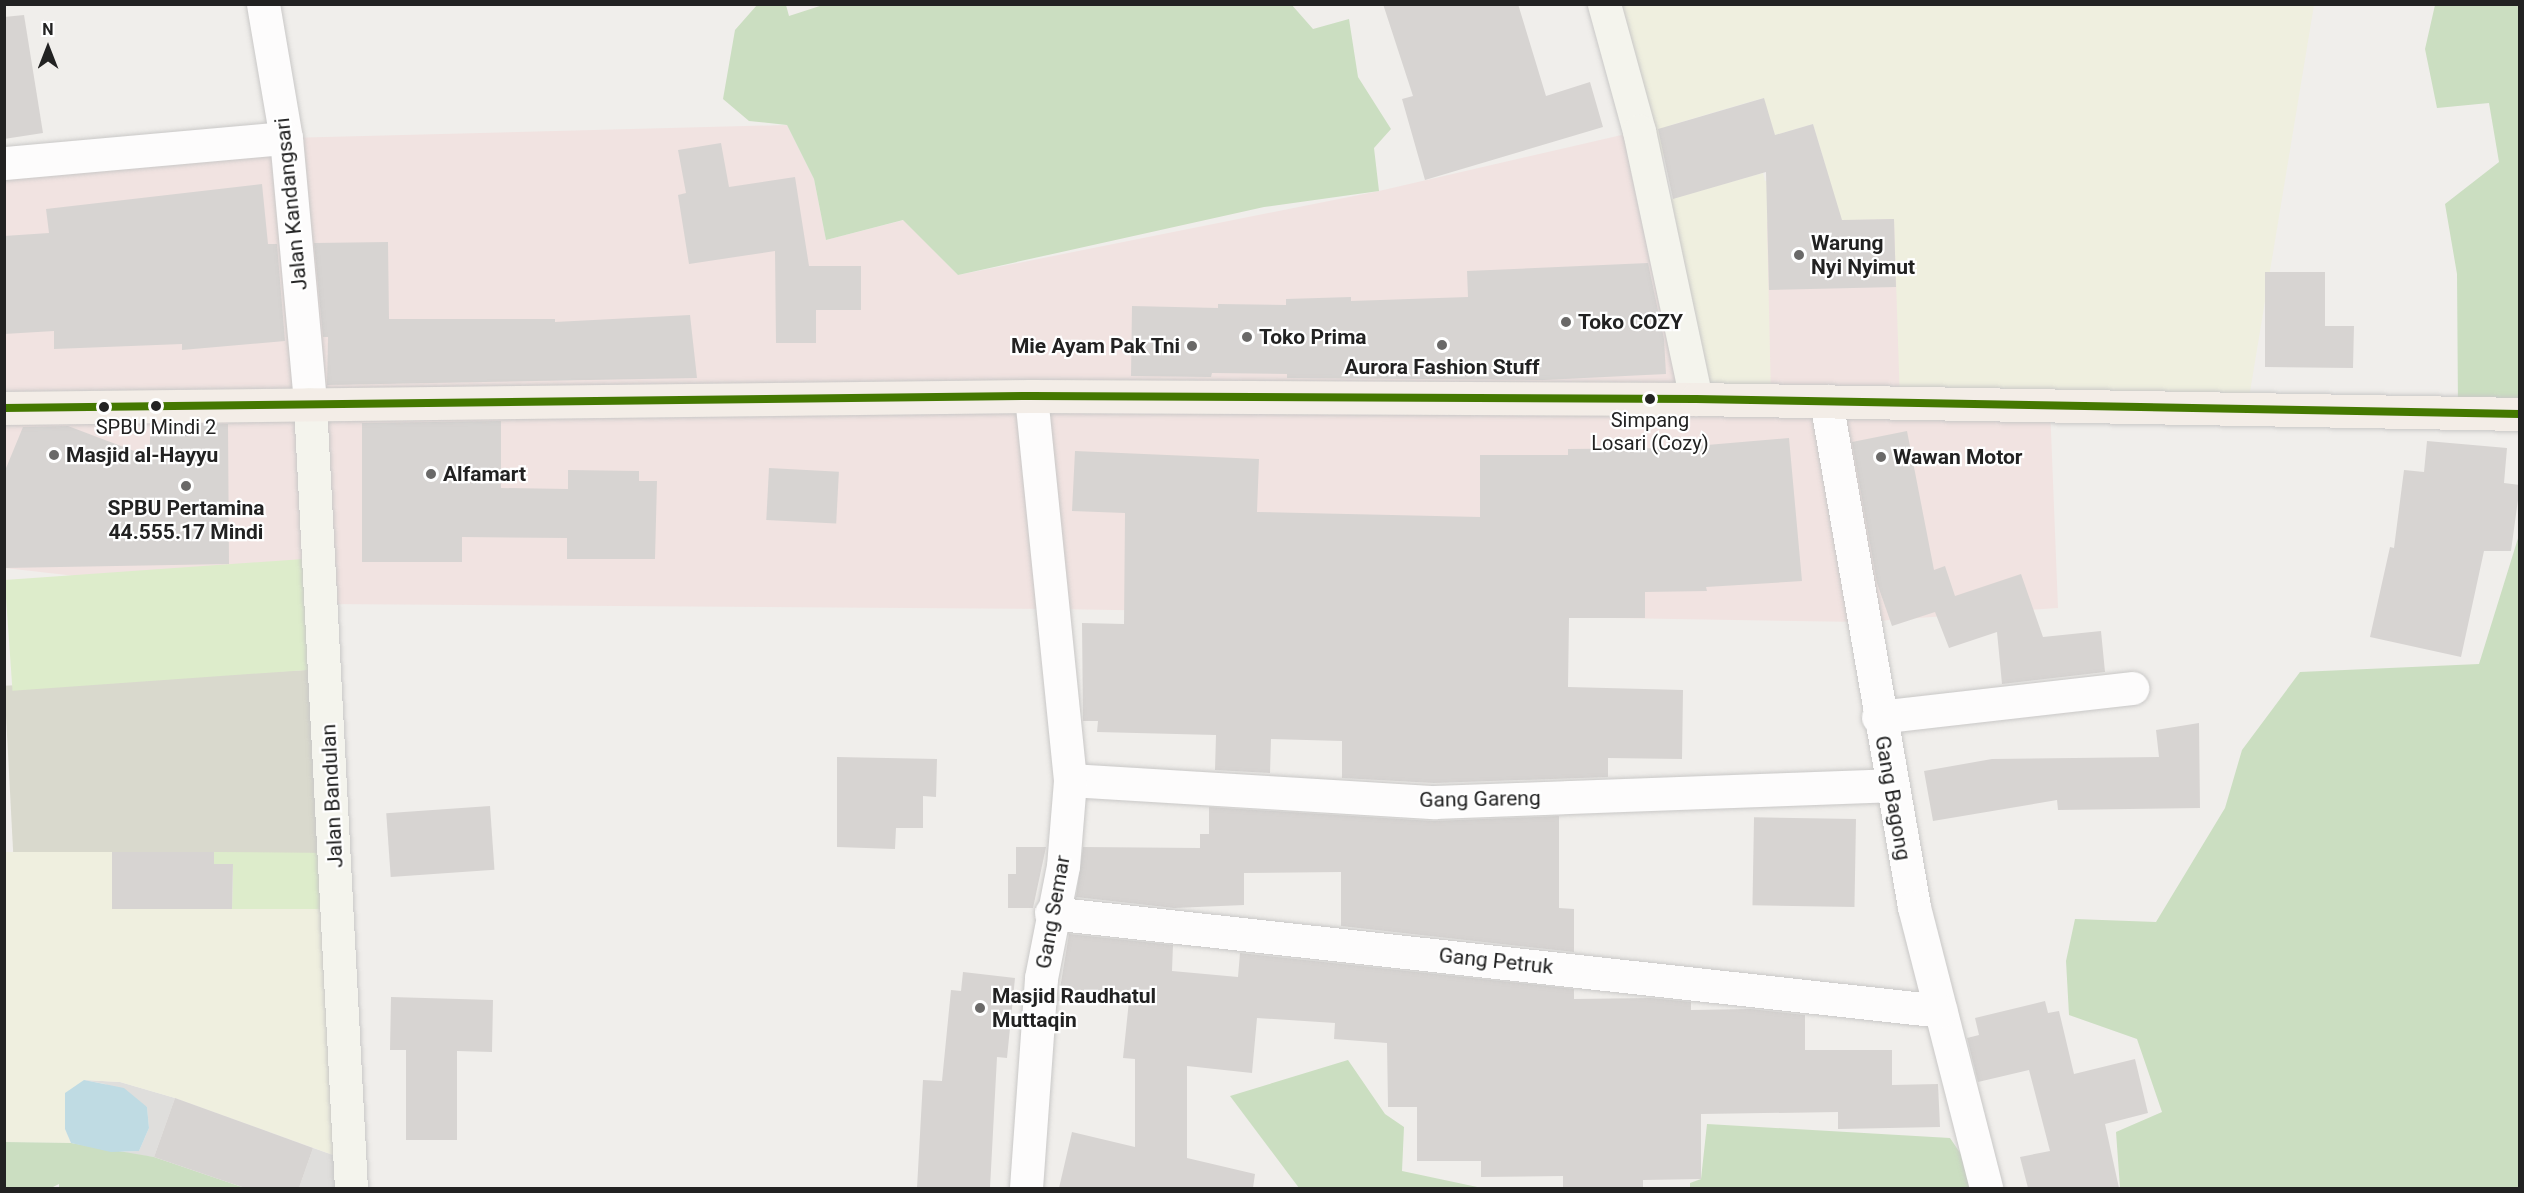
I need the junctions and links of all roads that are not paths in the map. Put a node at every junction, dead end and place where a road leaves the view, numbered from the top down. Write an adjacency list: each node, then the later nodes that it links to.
1 (262, 4): 3 (street, Jalan Kandangsari)
2 (1604, 4): 6 (street)
3 (286, 138): 4 (street); 8 (street, Jalan Kandangsari)
4 (4, 163)
5 (1031, 396): 6 (main road); 8 (main road); 13 (street, Gang Semar)
6 (1696, 399): 7 (main road)
7 (1826, 401): 10 (main road); 12 (street, Gang Bagong)
8 (310, 404): 9 (main road); 17 (street, Jalan Bandulan)
9 (4, 408)
10 (2520, 414)
11 (2132, 688): 12 (street)
12 (1878, 717): 14 (street, Gang Bagong)
13 (1070, 780): 14 (street, Gang Gareng); 15 (street, Gang Semar)
14 (1890, 785): 16 (street, Gang Bagong)
15 (1051, 913): 16 (street, Gang Petruk); 18 (street, Gang Semar)
16 (1941, 1011): 19 (street, Gang Bagong)
17 (351, 1188)
18 (1026, 1188)
19 (1986, 1188)

